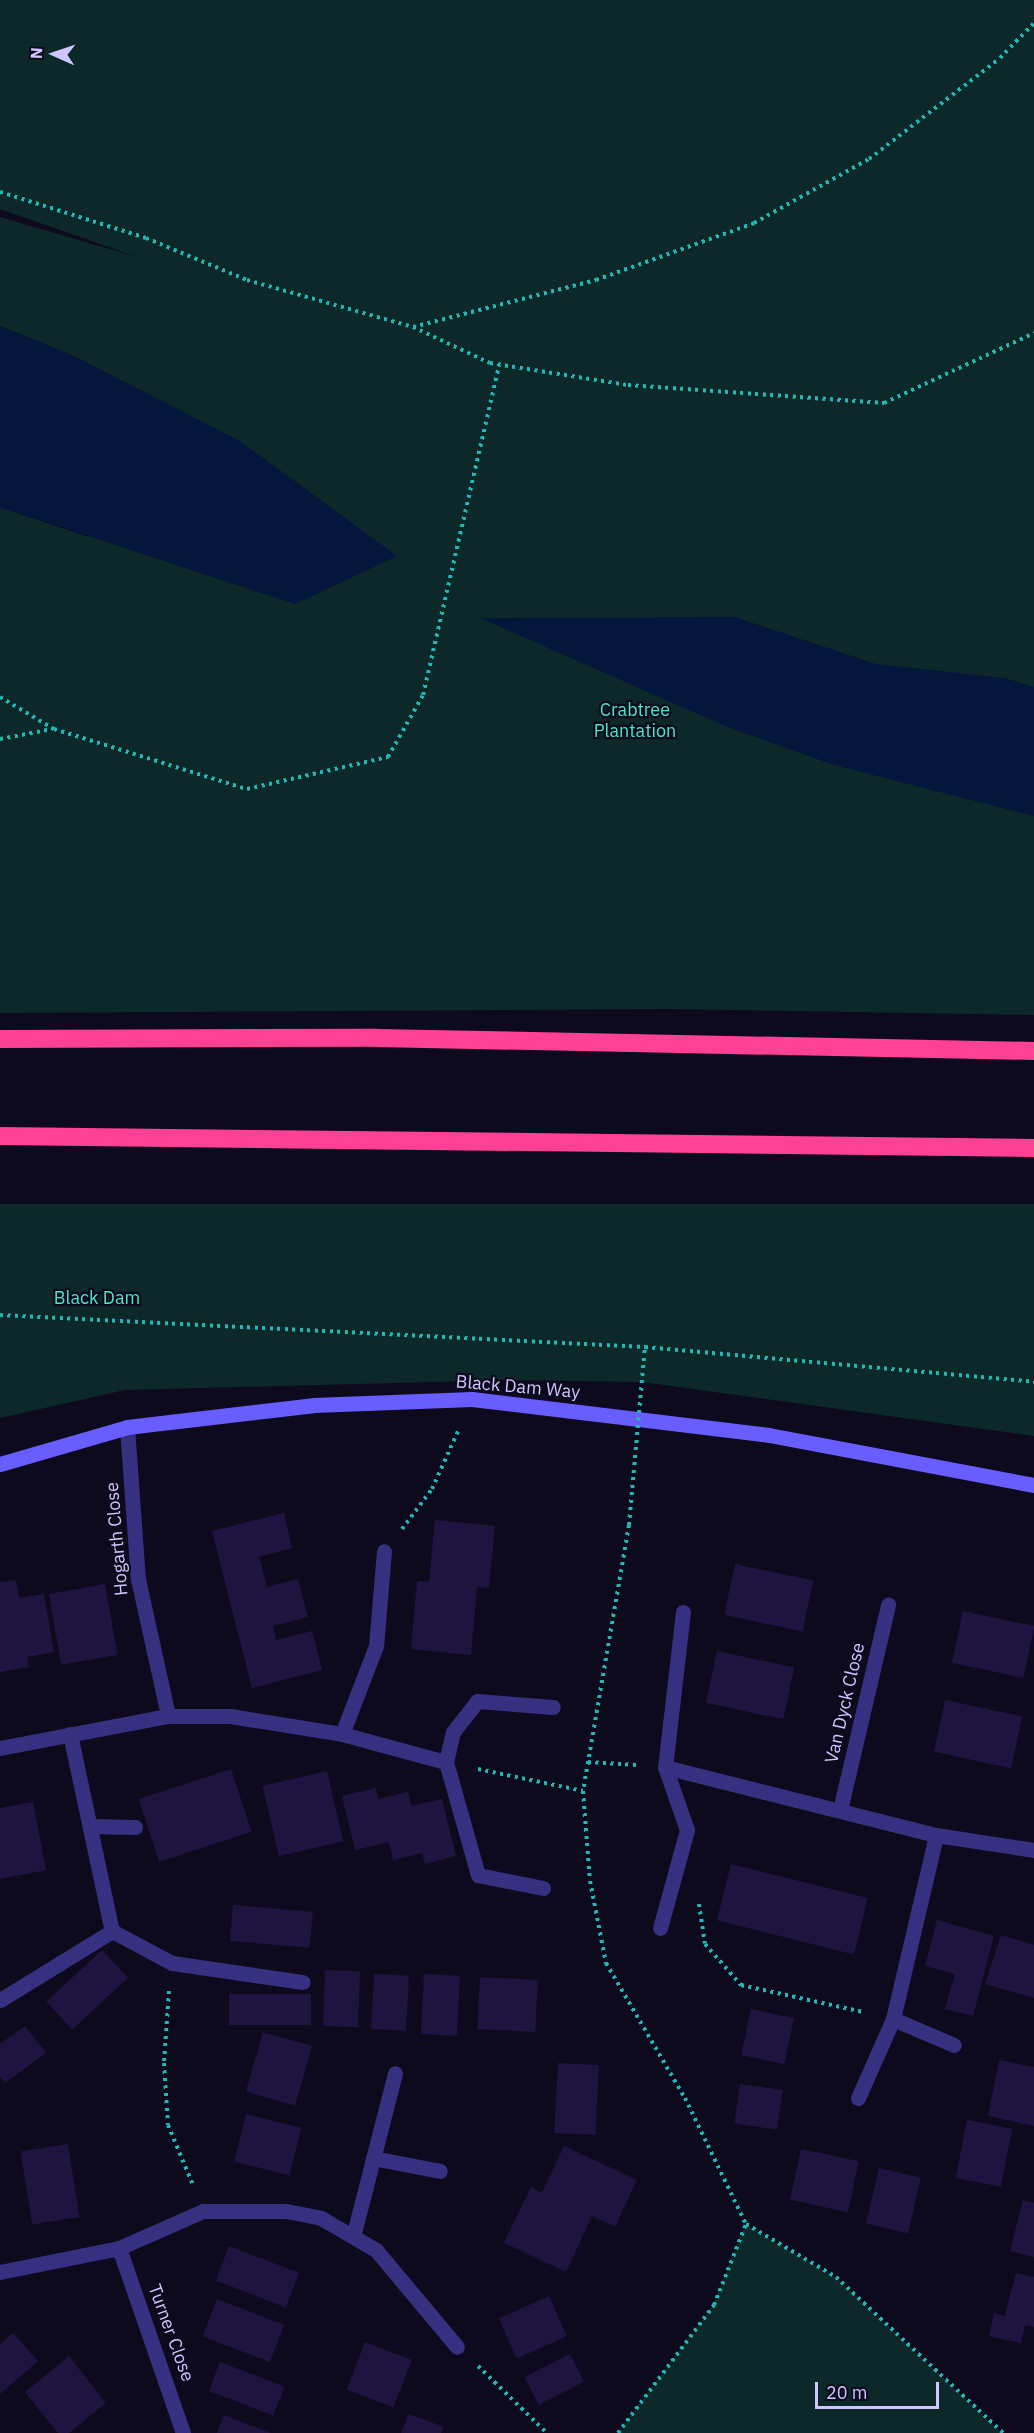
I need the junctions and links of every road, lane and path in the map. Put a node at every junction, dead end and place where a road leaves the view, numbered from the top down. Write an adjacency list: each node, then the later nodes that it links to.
1 (1034, 23): 3 (path)
2 (0, 192): 3 (path)
3 (412, 327): 5 (path)
4 (1034, 333): 5 (path)
5 (499, 365): 7 (path)
6 (0, 697): 7 (path)
7 (54, 729): 8 (path)
8 (0, 739)
9 (0, 1039): 10 (highway)
10 (1034, 1051)
11 (0, 1136): 12 (highway)
12 (1034, 1148)
13 (0, 1315): 14 (path)
14 (645, 1347): 15 (path); 29 (path, bridge)
15 (1034, 1382)
16 (472, 1398): 17 (street, Black Dam Way); 19 (street, Black Dam Way); 20 (path)
17 (128, 1427): 18 (street, Black Dam Way); 24 (street, Hogarth Close)
18 (0, 1464)
19 (1034, 1485)
20 (384, 1551): 26 (street)
21 (888, 1605): 32 (street, Van Dyck Close)
22 (683, 1612): 30 (street)
23 (553, 1707): 28 (street)
24 (168, 1716): 25 (street); 26 (street)
25 (70, 1734): 27 (street); 33 (street)
26 (342, 1734): 28 (street)
27 (0, 1748)
28 (446, 1762): 31 (path); 37 (street)
29 (588, 1762): 30 (path); 31 (path)
30 (664, 1767): 32 (street); 39 (street)
31 (583, 1791): 51 (path)
32 (840, 1810): 35 (street)
33 (91, 1826): 34 (street); 40 (street)
34 (135, 1827)
35 (936, 1835): 36 (street); 44 (street)
36 (1034, 1850)
37 (543, 1888)
38 (698, 1899): 44 (path)
39 (660, 1928)
40 (112, 1931): 41 (street); 43 (street)
41 (172, 1962): 42 (street); 50 (path)
42 (303, 1982)
43 (0, 2000)
44 (893, 2019): 45 (street); 47 (street)
45 (954, 2045)
46 (395, 2073): 48 (street)
47 (858, 2098)
48 (373, 2158): 49 (street); 52 (street)
49 (440, 2171)
50 (203, 2211): 52 (street); 53 (street)
51 (746, 2224): 58 (path); 59 (path)
52 (354, 2233): 55 (street)
53 (119, 2248): 54 (street); 56 (street, Turner Close)
54 (0, 2272)
55 (458, 2347): 57 (path)
56 (183, 2433)
57 (547, 2433)
58 (618, 2433)
59 (1003, 2433)

